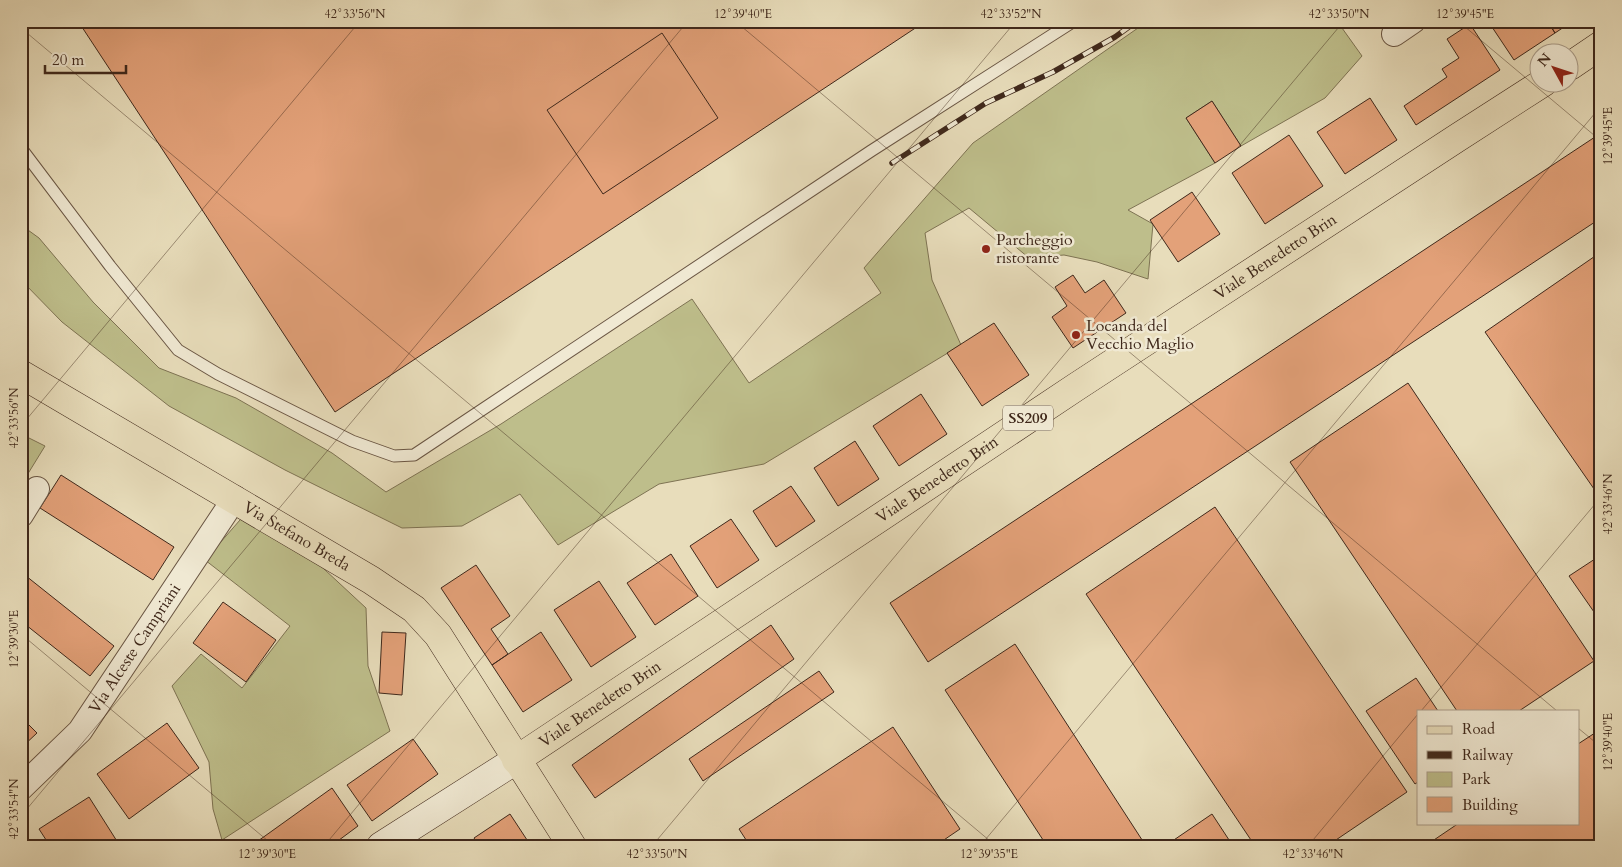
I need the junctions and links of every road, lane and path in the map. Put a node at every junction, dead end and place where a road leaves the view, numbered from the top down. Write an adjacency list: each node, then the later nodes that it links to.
1 (1074, 21): 7 (lane)
2 (1413, 21): 3 (street)
3 (1394, 34)
4 (1601, 45): 5 (main road)
5 (1580, 59)
6 (1530, 91): 12 (main road, Viale Benedetto Brin / SS209)
7 (21, 148)
8 (21, 374): 10 (main road, Via Stefano Breda)
9 (37, 489): 11 (street)
10 (235, 498): 12 (main road, Via Stefano Breda); 13 (street, Via Alceste Campriani)
11 (21, 515)
12 (516, 760): 14 (street, Viale Benedetto Brin); 15 (main road, Via Stefano Breda)
13 (21, 788)
14 (381, 846)
15 (572, 846)

